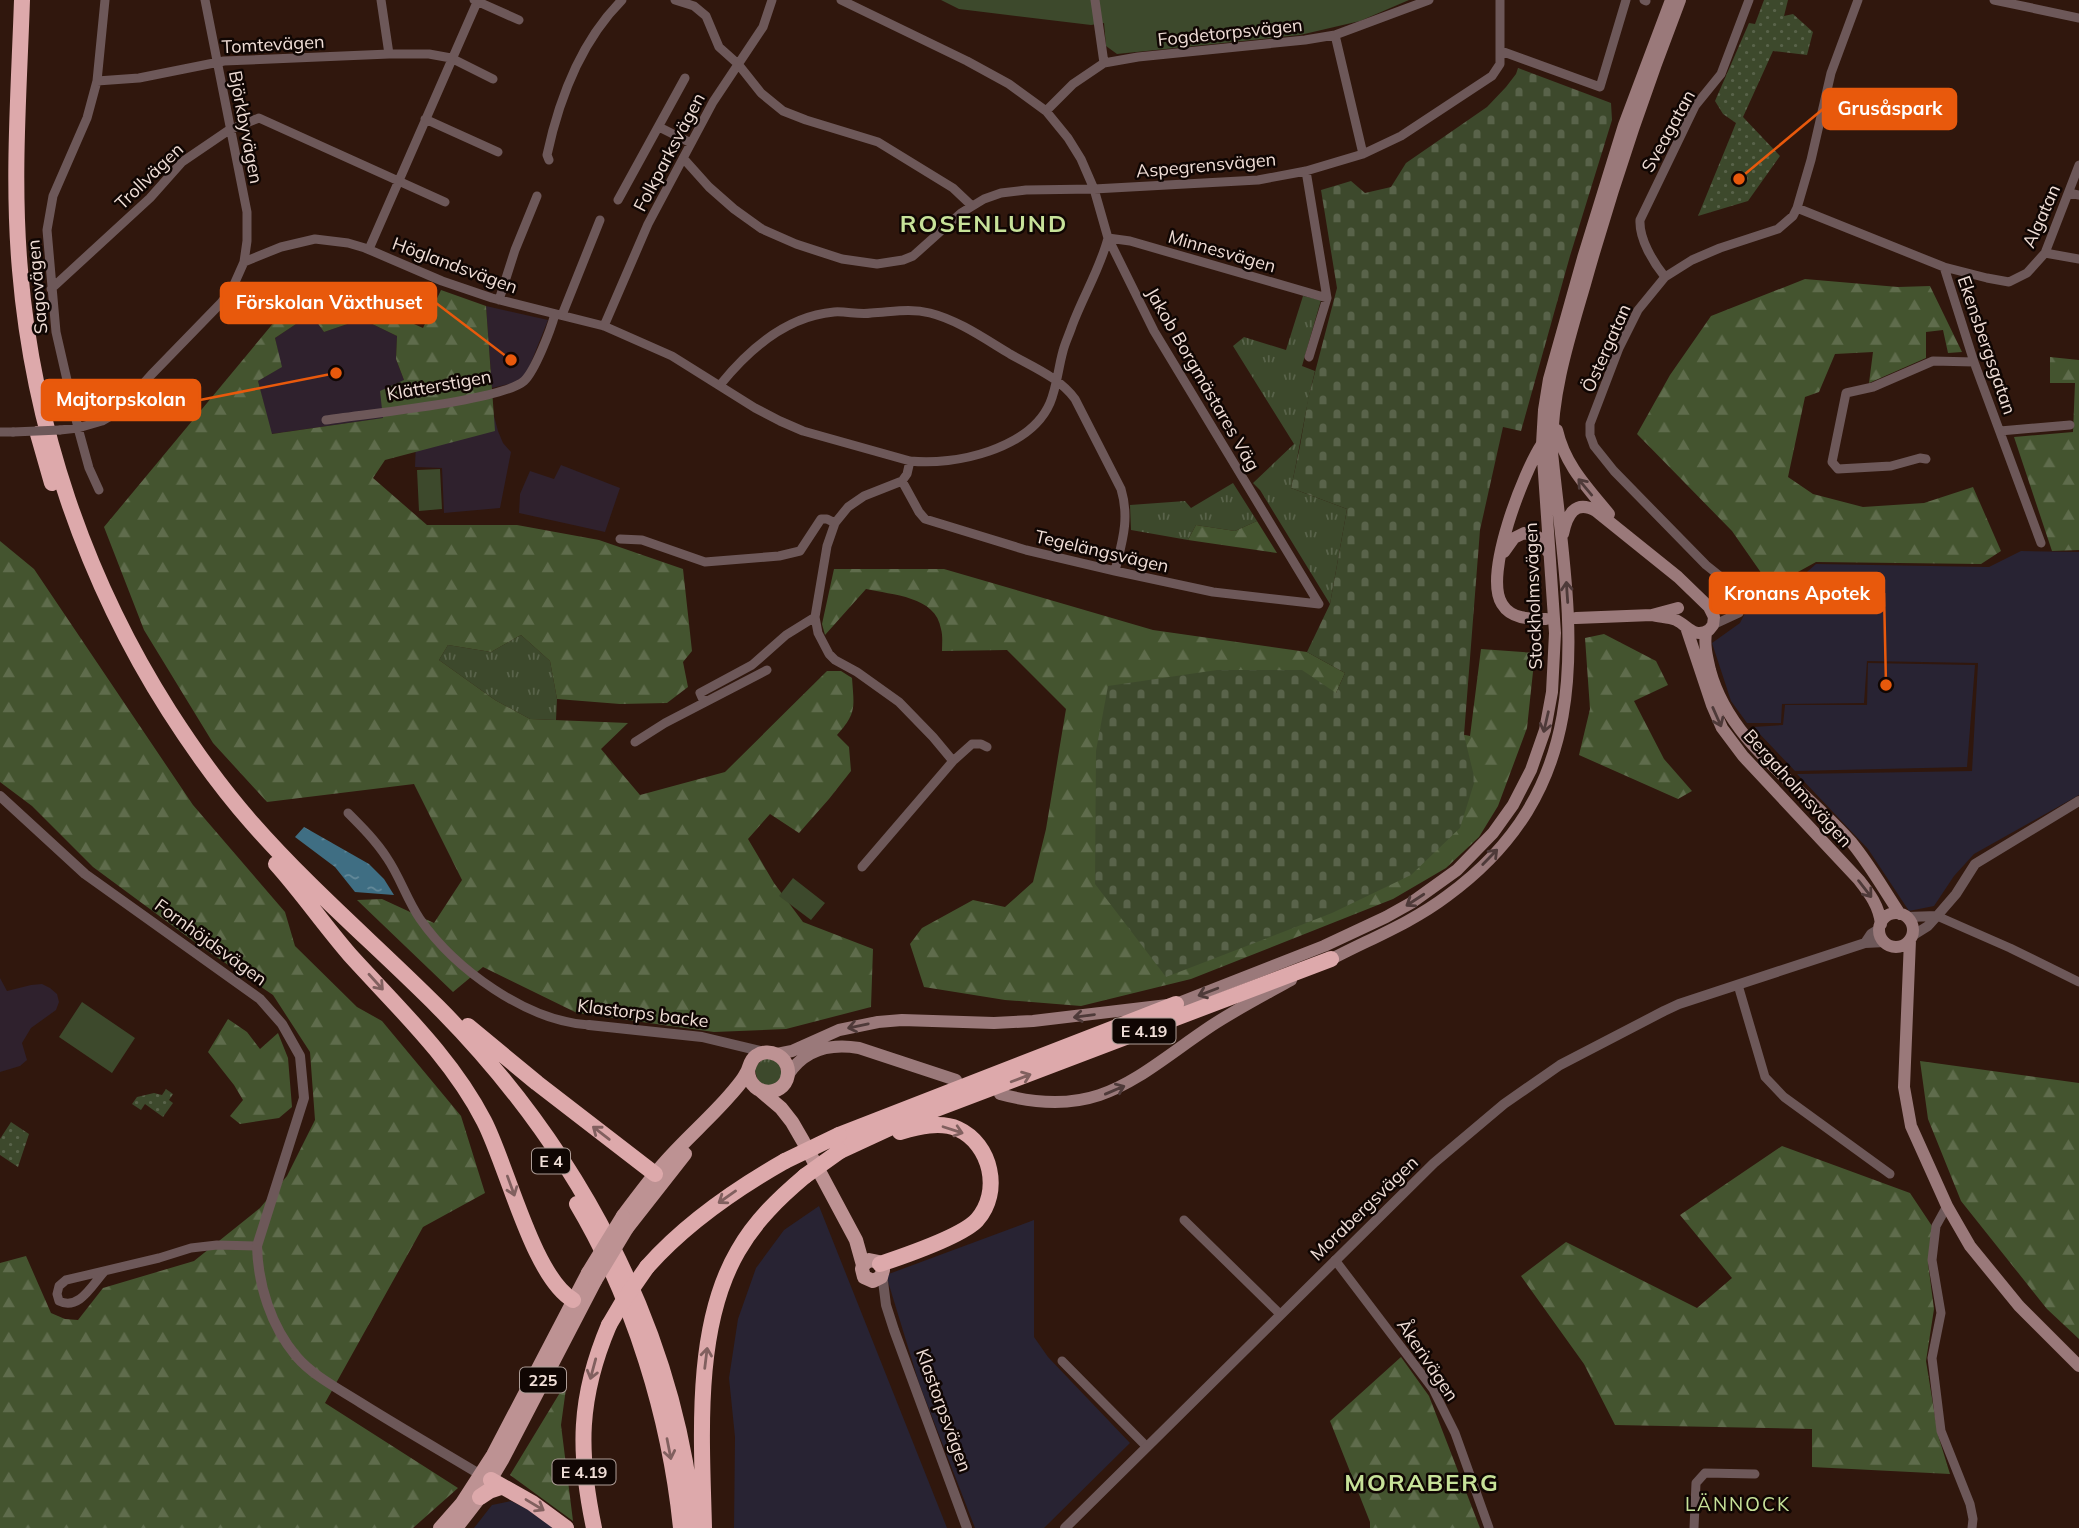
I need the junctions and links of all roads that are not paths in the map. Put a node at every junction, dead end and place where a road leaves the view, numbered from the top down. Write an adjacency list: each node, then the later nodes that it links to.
1 (11, 0): 107 (highway, E 4)
2 (22, 0): 112 (highway, E 4)
3 (105, 0): 31 (street, Sagovägen)
4 (205, 0): 26 (street, Björkbyvägen)
5 (381, 0): 24 (street)
6 (622, 0): 40 (street)
7 (675, 0): 28 (street)
8 (772, 0): 28 (street, Folkparksvägen)
9 (841, 0): 32 (street, Jakob Borgmästares Väg)
10 (1095, 0): 27 (street)
11 (1429, 0): 22 (street, Fogdetorpsvägen)
12 (1500, 0): 23 (street)
13 (1626, 0): 23 (street)
14 (1671, 0): 75 (main road, Stockholmsvägen / E 4.19)
15 (1681, 0): 69 (main road, Stockholmsvägen / E 4.19)
16 (1749, 0): 59 (street, Sveagatan)
17 (1858, 0): 51 (street)
18 (1994, 0): 20 (street)
19 (477, 1): 21 (street); 25 (street)
20 (2079, 18)
21 (519, 20)
22 (1335, 35): 27 (street, Fogdetorpsvägen); 38 (street)
23 (1501, 51): 38 (street, Aspegrensvägen)
24 (388, 54): 25 (street, Tomtevägen); 26 (street, Tomtevägen)
25 (451, 58): 30 (street, Tomtevägen); 33 (street)
26 (217, 62): 31 (street, Tomtevägen); 35 (street, Björkbyvägen)
27 (1104, 63): 32 (street, Fogdetorpsvägen)
28 (738, 64): 36 (street, Folkparksvägen); 50 (street)
29 (685, 78): 34 (street)
30 (493, 79)
31 (97, 81): 60 (street, Sagovägen)
32 (1046, 111): 44 (street, Jakob Borgmästares Väg)
33 (425, 119): 37 (street); 43 (street)
34 (659, 127): 36 (street); 48 (street)
35 (229, 130): 43 (street, Trollvägen); 57 (street, Björkbyvägen); 60 (street, Trollvägen)
36 (691, 144): 39 (street, Folkparksvägen)
37 (498, 152)
38 (1363, 154): 42 (street, Aspegrensvägen)
39 (683, 158): 50 (street, Aspegrensvägen); 64 (street, Folkparksvägen)
40 (549, 160)
41 (2079, 165): 45 (street, Algatan)
42 (1306, 171): 44 (street, Aspegrensvägen); 61 (street)
43 (398, 181): 49 (street, Trollvägen); 54 (street)
44 (1094, 189): 50 (street, Aspegrensvägen); 53 (street, Jakob Borgmästares Väg)
45 (2069, 193): 46 (street); 55 (street, Algatan)
46 (2079, 195)
47 (537, 196): 62 (street)
48 (618, 200)
49 (445, 202)
50 (972, 206)
51 (1797, 208): 58 (street, Ekensbergsgatan); 59 (street, Östergatan)
52 (600, 220): 63 (street, Klätterstigen)
53 (1108, 237): 61 (street, Minnesvägen); 67 (street, Höglandsvägen); 90 (street, Jakob Borgmästares Väg)
54 (369, 249): 57 (street, Höglandsvägen); 62 (street, Höglandsvägen)
55 (2045, 253): 56 (street); 58 (street, Algatan)
56 (2079, 259)
57 (244, 262): 72 (street)
58 (1944, 267): 66 (street, Ekensbergsgatan)
59 (1665, 277): 93 (street, Östergatan)
60 (51, 289): 72 (street, Sagovägen)
61 (1327, 298): 65 (street)
62 (499, 300): 63 (street, Höglandsvägen)
63 (559, 314): 64 (street, Höglandsvägen); 70 (street, Klätterstigen)
64 (604, 326): 68 (street, Höglandsvägen)
65 (1309, 357)
66 (1974, 362): 73 (street, Ekensbergsgatan); 76 (street)
67 (1057, 381): 68 (street); 77 (street, Höglandsvägen); 87 (street)
68 (720, 385): 77 (street, Höglandsvägen)
69 (1554, 415): 81 (main road, one-way to 69); 83 (main road, Stockholmsvägen / E 4.19)
70 (326, 420)
71 (2070, 425): 73 (street)
72 (78, 428): 74 (street, bridge); 79 (street, Sagovägen)
73 (2000, 431): 84 (street, Ekensbergsgatan)
74 (0, 432)
75 (1542, 444): 85 (main road, Stockholmsvägen / E 4.19); 86 (main road)
76 (1926, 459)
77 (910, 461): 78 (street)
78 (902, 481): 80 (street); 87 (street, Tegelängsvägen)
79 (99, 490)
80 (835, 523): 82 (street); 94 (street)
81 (1629, 538): 83 (main road); 88 (main road)
82 (620, 539)
83 (1562, 541): 115 (main road, Stockholmsvägen / E 4.19, one-way to 83)
84 (2041, 543)
85 (1550, 555): 86 (main road); 119 (main road, Stockholmsvägen / E 4.19, one-way to 119)
86 (1499, 566): 96 (main road)
87 (1115, 571): 90 (street, Tegelängsvägen)
88 (1671, 572): 89 (main road); 92 (main road, Bergaholmsvägen)
89 (1700, 600): 91 (main road); 92 (main road)
90 (1319, 604)
91 (1712, 610): 93 (street); 97 (main road, Bergaholmsvägen)
92 (1681, 615): 95 (main road); 97 (main road); 110 (main road, Bergaholmsvägen, one-way to 110)
93 (1734, 616): 97 (street)
94 (815, 617): 99 (street); 102 (street)
95 (1576, 618)
96 (1545, 620)
97 (1709, 629): 108 (main road, Bergaholmsvägen)
98 (767, 670): 99 (street)
99 (704, 702): 100 (street)
100 (635, 742)
101 (987, 747): 102 (street)
102 (953, 761): 106 (street)
103 (0, 796): 135 (street, Fornhöjdsvägen)
104 (2079, 801): 109 (street)
105 (348, 813): 120 (street, Klastorps backe)
106 (862, 867)
107 (285, 874): 139 (highway, one-way to 139); 151 (highway, E 4, one-way to 151)
108 (1903, 916): 109 (street); 110 (main road); 111 (main road)
109 (1937, 916): 111 (street); 116 (street)
110 (1880, 926): 113 (street, Morabergsvägen); 114 (main road)
111 (1911, 938): 114 (main road); 118 (main road)
112 (368, 940): 129 (highway, one-way to 112); 152 (highway, E 4)
113 (1865, 943): 114 (street, Morabergsvägen); 117 (street, Morabergsvägen)
114 (1888, 944): 118 (main road)
115 (1331, 959): 127 (main road, Stockholmsvägen, one-way to 115); 128 (highway, E 4.19, one-way to 115)
116 (2079, 982)
117 (1738, 985): 130 (street); 136 (street, Morabergsvägen)
118 (1907, 993): 132 (main road)
119 (1176, 1004): 122 (main road, Stockholmsvägen, one-way to 122); 128 (highway, E 4.19)
120 (589, 1025): 121 (street, Klastorps backe)
121 (732, 1045): 122 (street, Klastorps backe); 123 (street)
122 (771, 1053): 123 (main road); 124 (main road)
123 (749, 1068): 126 (main road); 129 (main road, 225)
124 (786, 1080): 125 (main road); 126 (main road); 137 (main road, Klastorpsvägen)
125 (956, 1080)
126 (759, 1090): 131 (main road, 225); 137 (main road, Klastorpsvägen)
127 (1000, 1094)
128 (840, 1147): 137 (highway, one-way to 137); 150 (highway, E 4.19, one-way to 150, bridge); 153 (highway, E 4.19, one-way to 128, bridge)
129 (655, 1174): 131 (main road); 134 (main road, 225)
130 (1890, 1174)
131 (654, 1192): 134 (main road, 225)
132 (1947, 1206): 142 (main road); 158 (street)
133 (1184, 1220): 140 (street)
134 (625, 1222): 139 (main road, 225, bridge)
135 (257, 1246): 138 (street); 145 (street, Fornhöjdsvägen)
136 (1335, 1260): 140 (street, Morabergsvägen); 156 (street, Åkerivägen)
137 (874, 1269): 154 (street, Klastorpsvägen)
138 (104, 1272): 138 (street)
139 (580, 1298): 145 (main road, 225)
140 (1280, 1314): 143 (street, Morabergsvägen)
141 (1062, 1361): 143 (street)
142 (2079, 1366)
143 (1147, 1447): 155 (street, Morabergsvägen)
144 (1755, 1474): 157 (street)
145 (491, 1480): 146 (highway); 147 (main road, 225); 149 (highway, one-way to 149)
146 (480, 1497): 148 (main road)
147 (440, 1528)
148 (456, 1528)
149 (566, 1528)
150 (594, 1528)
151 (681, 1528)
152 (694, 1528)
153 (704, 1528)
154 (967, 1528)
155 (1065, 1528)
156 (1489, 1528)
157 (1694, 1528)
158 (1972, 1528)

